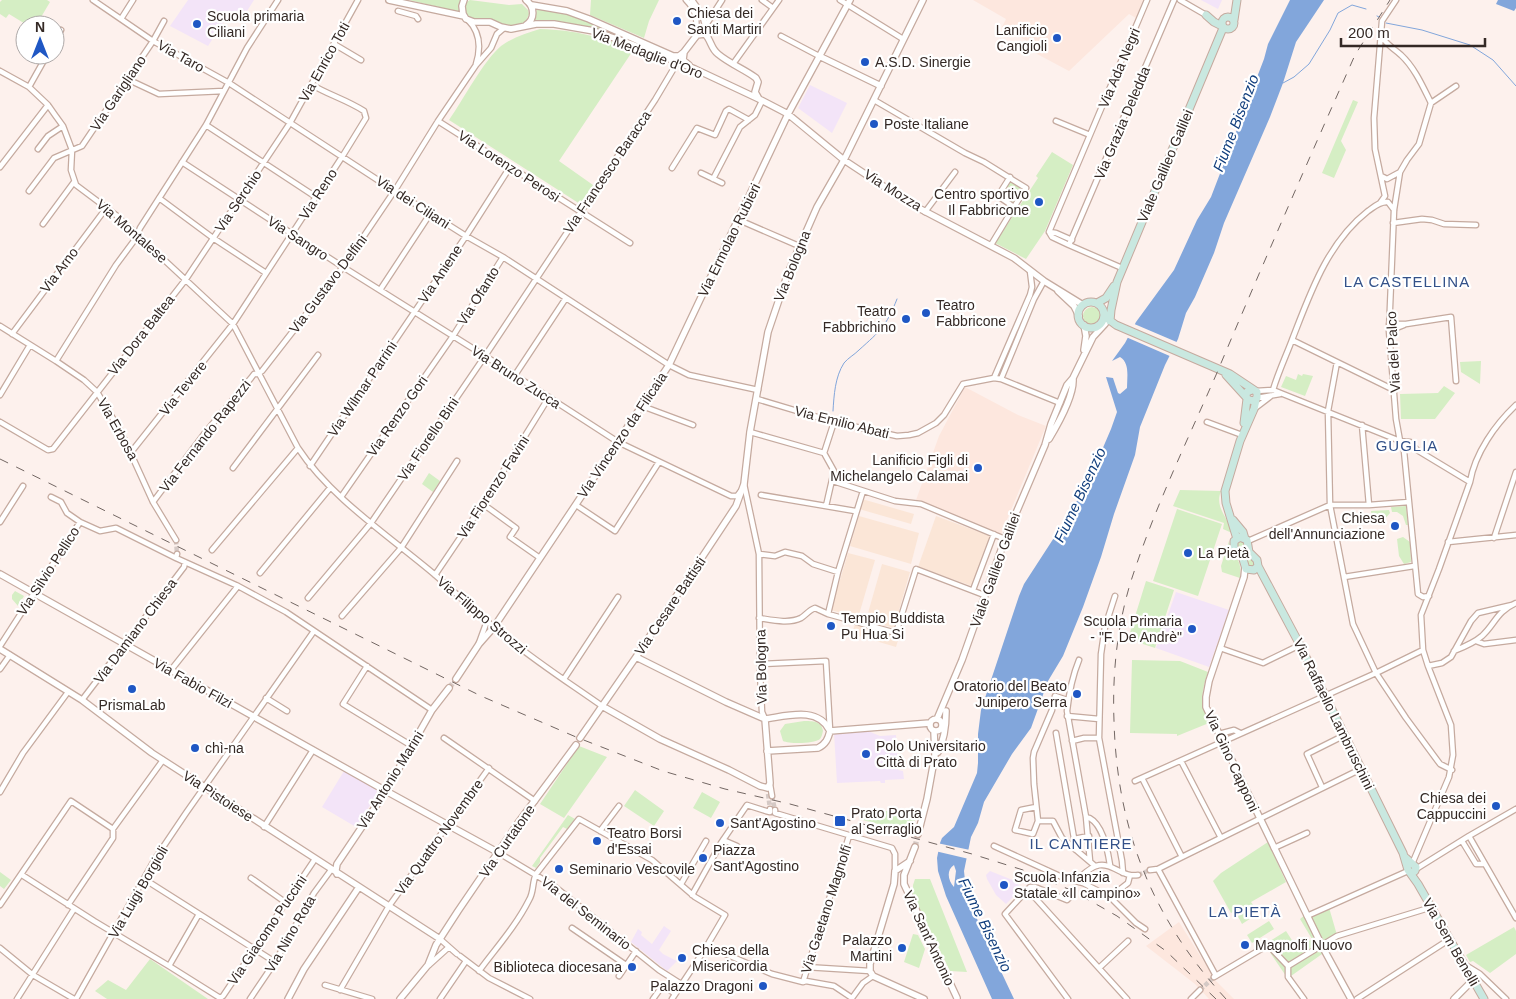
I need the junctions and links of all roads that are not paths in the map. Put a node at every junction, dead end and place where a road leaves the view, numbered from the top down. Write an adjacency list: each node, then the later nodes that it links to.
1 (92, 0): 26 (street, Via Garigliano)
2 (133, 0): 26 (street)
3 (278, 0): 52 (street)
4 (358, 0): 39 (street, Via Enrico Toti)
5 (390, 0): 25 (street, Via Medaglie d'Oro)
6 (464, 0): 25 (street)
7 (526, 0): 21 (street)
8 (686, 0): 35 (street)
9 (692, 0): 30 (street)
10 (722, 0): 30 (street)
11 (762, 0): 22 (street)
12 (779, 0): 22 (street)
13 (840, 0): 20 (street)
14 (923, 0): 37 (street, Via Bologna)
15 (1147, 0): 73 (street, Via Ada Negri)
16 (1174, 0): 112 (street, Via Grazia Deledda)
17 (1180, 0): 24 (street)
18 (1236, 0): 29 (main road, Viale Galileo Galilei)
19 (1396, 0): 34 (street)
20 (849, 2): 37 (street); 43 (street, Via Ermolao Rubieri)
21 (532, 5): 31 (street); 42 (street, Via Medaglie d'Oro)
22 (773, 8): 46 (street)
23 (398, 11): 27 (street)
24 (1206, 15): 29 (main road)
25 (465, 17): 32 (street, Via Medaglie d'Oro); 48 (street)
26 (121, 19): 38 (street, Via Garigliano)
27 (418, 19)
28 (164, 21): 38 (street, Via Taro)
29 (1226, 23): 119 (main road, Viale Galileo Galilei)
30 (706, 25): 36 (street)
31 (526, 26): 32 (street, Via Medaglie d'Oro); 45 (street, Via Medaglie d'Oro)
32 (504, 28): 48 (street, Via Gustavo Delfini)
33 (781, 36): 43 (street)
34 (1381, 36): 40 (street); 41 (street)
35 (695, 37): 36 (street); 42 (street)
36 (708, 37): 46 (street)
37 (903, 39): 54 (street, Via Bologna)
38 (153, 41): 51 (street, Via Garigliano); 52 (street, Via Taro)
39 (334, 44): 44 (street); 53 (street, Via Enrico Toti)
40 (1381, 46): 41 (street); 86 (street)
41 (1388, 46): 63 (street)
42 (684, 52): 49 (street)
43 (818, 56): 54 (street); 62 (street, Via Ermolao Rubieri)
44 (361, 60)
45 (677, 63): 49 (street, Via Medaglie d'Oro); 100 (street, Via Francesco Baracca)
46 (733, 64): 57 (street)
47 (41, 65): 56 (street)
48 (476, 65): 68 (street, Via Gustavo Delfini)
49 (695, 69): 59 (street, Via Medaglie d'Oro)
50 (0, 71): 56 (street)
51 (127, 79): 58 (street); 75 (street, Via Garigliano)
52 (230, 83): 58 (street); 70 (street, Via dei Ciliani)
53 (312, 85): 70 (street, Via Enrico Toti); 76 (street, Via Reno)
54 (881, 86): 61 (street, Via Bologna)
55 (1456, 86): 63 (street)
56 (29, 87): 64 (street)
57 (756, 88): 59 (street); 60 (street)
58 (224, 91): 71 (street)
59 (745, 93): 60 (street, Via Medaglie d'Oro)
60 (762, 100): 65 (street, Via Medaglie d'Oro); 67 (street)
61 (874, 100): 77 (street, Via Bologna); 87 (street)
62 (795, 101): 65 (street); 66 (street, Via Ermolao Rubieri)
63 (1432, 103): 84 (street, Via del Palco)
64 (48, 105): 72 (street); 80 (street)
65 (777, 108): 66 (street, Via Medaglie d'Oro)
66 (788, 114): 77 (street, Via Mozza); 103 (street, Via Ermolao Rubieri)
67 (749, 120): 82 (street); 88 (street)
68 (438, 121): 81 (street, Via Lorenzo Perosi); 92 (street, Via Gustavo Delfini)
69 (1056, 121): 73 (street)
70 (290, 123): 76 (street, Via dei Ciliani); 79 (street, Via Serchio)
71 (206, 125): 78 (street); 79 (street)
72 (63, 126): 74 (street); 75 (street)
73 (1090, 135): 107 (street, Via Ada Negri)
74 (38, 149)
75 (72, 150): 89 (street); 91 (street, Via Garigliano)
76 (342, 157): 92 (street, Via dei Ciliani); 93 (street, Via Reno)
77 (844, 160): 101 (street, Via Mozza); 116 (street, Via Bologna)
78 (182, 162): 94 (street); 95 (street, Via Sangro)
79 (264, 162): 93 (street); 95 (street, Via Serchio)
80 (0, 167)
81 (510, 167): 100 (street, Via Lorenzo Perosi); 110 (street, Via Aniene)
82 (672, 168)
83 (955, 172): 101 (street, Via Mozza)
84 (1400, 172): 86 (street); 99 (street, Via del Palco)
85 (701, 173): 88 (street)
86 (1381, 176): 96 (street)
87 (1010, 177): 98 (street); 98 (street)
88 (713, 179): 90 (street)
89 (74, 182): 97 (street, Via Montalese); 105 (street)
90 (722, 183)
91 (29, 191)
92 (394, 191): 102 (street, Via dei Ciliani); 118 (street, Via Gustavo Delfini)
93 (316, 197): 108 (street, Via Reno)
94 (159, 198): 109 (street); 111 (street)
95 (239, 199): 108 (street, Via Sangro); 111 (street, Via Serchio)
96 (1380, 203): 99 (street); 143 (street)
97 (107, 207): 109 (street, Via Montalese); 141 (street, Via Arno)
98 (1014, 207): 114 (street)
99 (1394, 210): 104 (street, Via del Palco)
100 (580, 212): 113 (street, Via Lorenzo Perosi); 123 (street, Via Francesco Baracca)
101 (925, 212): 114 (street)
102 (430, 214): 110 (street, Via dei Ciliani); 128 (street)
103 (740, 220): 116 (street); 150 (street, Via Ermolao Rubieri)
104 (1394, 223): 106 (street); 136 (street, Via del Palco)
105 (43, 224)
106 (1476, 225)
107 (1049, 232): 112 (street); 115 (street)
108 (292, 234): 118 (street, Via Sangro); 121 (street, Via Reno)
109 (138, 235): 122 (street, Via Montalese); 148 (street)
110 (466, 236): 117 (street, Via dei Ciliani); 132 (street, Via Aniene)
111 (213, 238): 121 (street); 122 (street, Via Serchio)
112 (1072, 240): 115 (street, Via Grazia Deledda)
113 (630, 243)
114 (991, 245): 120 (street)
115 (1069, 245): 119 (street)
116 (799, 246): 158 (street, Via Bologna)
117 (503, 257): 123 (street, Via dei Ciliani); 142 (street, Via Ofanto)
118 (343, 267): 128 (street, Via Sangro); 152 (street, Via Gustavo Delfini)
119 (1122, 268): 125 (main road, Viale Galileo Galilei)
120 (1030, 271): 124 (street); 126 (street)
121 (266, 273): 135 (street, Via Reno)
122 (186, 279): 135 (street, Via Montalese); 160 (street, Via Dora Baltea)
123 (536, 279): 129 (street, Via dei Ciliani); 147 (street, Via Francesco Baracca)
124 (1041, 279): 126 (street); 127 (street); 156 (street)
125 (1117, 282): 130 (main road); 134 (main road, Viale Galileo Galilei)
126 (1032, 288): 154 (street)
127 (1056, 289): 131 (street); 133 (street)
128 (380, 290): 132 (street, Via Sangro)
129 (566, 298): 150 (street, Via dei Ciliani); 153 (street)
130 (1097, 303): 131 (main road); 134 (main road)
131 (1084, 305): 133 (main road)
132 (415, 312): 142 (street, Via Bruno Zucca); 190 (street, Via Wilmar Parrini)
133 (1079, 316): 138 (main road)
134 (1106, 322): 138 (main road); 145 (street); 145 (street); 151 (main road)
135 (233, 324): 152 (street, Via Montalese); 186 (street, Via Tevere)
136 (1389, 324): 137 (street); 140 (street, Via del Palco)
137 (1406, 324): 140 (street); 157 (street)
138 (1084, 325): 145 (street)
139 (0, 326): 141 (street, Via Erbosa)
140 (1389, 331): 159 (street, Via del Palco)
141 (12, 334): 144 (street, Via Erbosa)
142 (452, 336): 147 (street, Via Bruno Zucca); 200 (street, Via Renzo Gori)
143 (1292, 340): 149 (street); 161 (street)
144 (30, 345): 148 (street, Via Erbosa); 162 (street)
145 (1085, 352): 155 (street, Viale Galileo Galilei)
146 (318, 355): 170 (street)
147 (485, 356): 153 (street, Via Bruno Zucca); 215 (street, Via Fiorello Bini)
148 (56, 361): 160 (street, Via Erbosa)
149 (1337, 362): 159 (street); 172 (street)
150 (669, 365): 158 (street, Via dei Ciliani); 169 (street, Via Vincenzo da Filicaia)
151 (1220, 370): 163 (main road); 165 (main road)
152 (258, 373): 170 (street, Via Filippo Strozzi); 202 (street, Via Fernando Rapezzi)
153 (515, 375): 164 (street, Via Bruno Zucca)
154 (994, 378): 156 (street, Via Emilio Abati); 174 (street, Via Emilio Abati)
155 (1073, 378): 167 (street, Viale Galileo Galilei); 182 (street, Viale Galileo Galilei)
156 (1001, 379): 167 (street, Via Emilio Abati)
157 (1456, 380)
158 (758, 390): 166 (street, Via Bologna)
159 (1394, 390): 180 (street, Via del Palco)
160 (97, 392): 173 (street, Via Dora Baltea); 186 (street, Via Erbosa)
161 (1273, 392): 163 (street); 171 (street); 172 (street)
162 (0, 395)
163 (1255, 395): 165 (main road); 171 (main road)
164 (549, 397): 181 (street, Via Bruno Zucca); 204 (street, Via Fiorenzo Favini)
165 (1247, 398): 179 (main road)
166 (757, 400): 174 (street, Via Emilio Abati); 178 (street, Via Bologna)
167 (1060, 403): 182 (street, Viale Galileo Galilei)
168 (1516, 404): 194 (street)
169 (642, 406): 176 (street); 181 (street, Via Vincenzo da Filicaia)
170 (278, 409): 183 (street, Via Filippo Strozzi); 191 (street)
171 (1254, 410): 179 (main road)
172 (1328, 411): 177 (street); 206 (street)
173 (0, 422)
174 (834, 422): 187 (street)
175 (1207, 422): 179 (street)
176 (693, 425)
177 (1362, 425): 180 (street); 207 (street)
178 (750, 432): 187 (street); 195 (street, Via Bologna)
179 (1243, 433): 212 (main road)
180 (1400, 441): 184 (street); 185 (street, Via del Palco)
181 (618, 442): 189 (street, Via Bruno Zucca); 205 (street, Via Vincenzo da Filicaia)
182 (1045, 445): 218 (street, Viale Galileo Galilei)
183 (298, 448): 190 (street, Via Filippo Strozzi); 225 (street)
184 (1417, 450): 185 (street); 194 (street)
185 (1404, 451): 203 (street, Via del Palco)
186 (132, 452): 202 (street, Via Erbosa)
187 (824, 452): 193 (street)
188 (458, 461): 224 (street)
189 (659, 462): 195 (street, Via Bruno Zucca); 205 (street, Via Vincenzo da Filicaia)
190 (310, 466): 197 (street, Via Filippo Strozzi)
191 (234, 468)
192 (1516, 472): 219 (street)
193 (832, 481): 198 (street); 210 (street)
194 (1470, 482): 223 (street)
195 (744, 484): 208 (street, Via Cesare Battisti); 209 (street, Via Bologna)
196 (23, 486): 213 (street)
197 (330, 488): 200 (street, Via Filippo Strozzi); 233 (street)
198 (863, 491): 211 (street); 216 (street)
199 (761, 495): 210 (street)
200 (341, 496): 215 (street, Via Filippo Strozzi)
201 (51, 497): 214 (street, Via Silvio Pellico)
202 (153, 502): 221 (street, Via Erbosa)
203 (1409, 502): 207 (street); 229 (street, Via del Palco)
204 (483, 504): 227 (street); 235 (street, Via Fiorenzo Favini)
205 (576, 505): 227 (street, Via Vincenzo da Filicaia)
206 (1330, 505): 207 (street); 222 (street); 236 (street)
207 (1369, 505)
208 (736, 506): 209 (street); 262 (street, Via Cesare Battisti)
209 (749, 506): 226 (street, Via Bologna)
210 (826, 506): 211 (street)
211 (856, 511): 232 (street)
212 (1231, 517): 220 (main road); 222 (main road)
213 (0, 522)
214 (80, 522): 228 (street, Via Silvio Pellico); 239 (street, Via Silvio Pellico)
215 (371, 523): 224 (street, Via Filippo Strozzi); 244 (street, Via Fiorello Bini)
216 (994, 534): 218 (street); 238 (street)
217 (1516, 535): 219 (street)
218 (1005, 538): 240 (street, Viale Galileo Galilei)
219 (1494, 538): 223 (street)
220 (1237, 539): 222 (main road); 230 (main road)
221 (176, 540)
222 (1246, 540): 231 (main road)
223 (1448, 542): 242 (street)
224 (401, 548): 235 (street, Via Filippo Strozzi); 247 (street)
225 (212, 550)
226 (759, 554): 232 (street); 248 (street, Via Bologna)
227 (540, 558): 250 (street, Via Vincenzo da Filicaia)
228 (185, 562): 237 (street); 255 (street, Via Damiano Chiesa)
229 (1414, 566): 236 (street); 242 (street, Via del Palco)
230 (1245, 567): 231 (main road); 258 (street, Via Gino Capponi)
231 (1256, 568): 256 (main road, Via Raffaello Lambruschini)
232 (838, 572): 246 (street)
233 (260, 573)
234 (0, 574): 239 (street, Via Fabio Filzi)
235 (435, 575): 249 (street, Via Filippo Strozzi)
236 (1344, 577): 269 (street)
237 (238, 586): 251 (street); 268 (street)
238 (973, 590): 240 (street); 246 (street)
239 (34, 593): 255 (street, Via Fabio Filzi); 257 (street, Via Silvio Pellico)
240 (984, 595): 275 (street, Viale Galileo Galilei)
241 (1115, 596): 286 (street)
242 (1429, 596): 259 (street)
243 (618, 597): 271 (street)
244 (308, 598)
245 (1514, 604): 253 (street); 260 (street)
246 (828, 614): 248 (street)
247 (342, 616)
248 (760, 618): 264 (street, Via Bologna)
249 (487, 621): 250 (street, Via Filippo Strozzi); 254 (street)
250 (494, 628): 254 (street); 271 (street, Via Filippo Strozzi)
251 (314, 631): 265 (street); 276 (street, Via Luigi Borgioli)
252 (1516, 640): 253 (street)
253 (1476, 641): 260 (street)
254 (479, 644): 270 (street)
255 (126, 645): 268 (street, Via Fabio Filzi); 277 (street, Via Damiano Chiesa)
256 (1300, 645): 258 (street); 274 (main road, Via Raffaello Lambruschini)
257 (0, 647): 261 (street, Via Pistoiese)
258 (1220, 648): 292 (street, Via Gino Capponi)
259 (1423, 650): 266 (street); 269 (street)
260 (1454, 651): 266 (street)
261 (10, 655): 267 (street); 273 (street, Via Pistoiese)
262 (636, 657): 279 (street, Via Cesare Battisti); 285 (street)
263 (1079, 660): 278 (street)
264 (760, 664): 285 (street, Via Bologna); 289 (street)
265 (367, 666): 280 (street); 300 (street)
266 (1428, 666): 308 (street)
267 (0, 669)
268 (171, 670): 284 (street, Via Fabio Filzi)
269 (1376, 672): 274 (street); 308 (street)
270 (456, 679)
271 (564, 680): 279 (street, Via Filippo Strozzi)
272 (449, 688): 280 (street, Via Antonio Marini)
273 (68, 692): 277 (street, Via Pistoiese); 314 (street)
274 (1325, 694): 291 (street); 293 (main road, Via Raffaello Lambruschini)
275 (947, 696): 282 (street); 287 (street, Viale Galileo Galilei)
276 (266, 698): 281 (street); 284 (street, Via Luigi Borgioli)
277 (82, 700): 304 (street, Via Pistoiese)
278 (1067, 700): 283 (street); 317 (street)
279 (602, 706): 295 (street); 302 (street, Via Filippo Strozzi)
280 (432, 710): 300 (street, Via Antonio Marini)
281 (287, 711)
282 (946, 711): 287 (street); 303 (street)
283 (1068, 716): 286 (street); 297 (street)
284 (253, 717): 301 (street, Via Fabio Filzi); 311 (street, Via Luigi Borgioli)
285 (765, 719): 289 (street); 302 (street)
286 (1099, 719): 296 (street)
287 (939, 721): 288 (street); 288 (street)
288 (933, 728): 289 (street); 303 (street)
289 (830, 731): 302 (street)
290 (1056, 733): 332 (street)
291 (1240, 733): 292 (street); 298 (street)
292 (1219, 734): 298 (street, Via Gino Capponi)
293 (1345, 735): 307 (main road, Via Raffaello Lambruschini); 312 (street)
294 (444, 738): 306 (street)
295 (580, 738)
296 (1099, 738): 297 (street); 356 (street)
297 (1072, 741): 319 (street)
298 (1223, 742): 305 (street); 320 (street, Via Gino Capponi)
299 (576, 745): 315 (street, Via Curtatone)
300 (412, 746): 313 (street, Via Antonio Marini)
301 (313, 750): 313 (street, Via Fabio Filzi); 323 (street)
302 (767, 751)
303 (937, 753): 327 (street)
304 (163, 760): 311 (street, Via Pistoiese); 324 (street)
305 (1181, 761): 309 (street); 331 (street)
306 (489, 768): 315 (street); 322 (street, Via Quattro Novembre)
307 (1361, 768): 312 (street); 350 (main road, Via Raffaello Lambruschini)
308 (1452, 770): 342 (street)
309 (1142, 778): 310 (street); 343 (street)
310 (1135, 781)
311 (204, 787): 323 (street, Via Pistoiese); 362 (street, Via Luigi Borgioli)
312 (1322, 787): 320 (street)
313 (386, 791): 322 (street, Via Fabio Filzi); 353 (street, Via Antonio Marini)
314 (0, 792)
315 (535, 801): 341 (street, Via Curtatone)
316 (619, 806): 325 (street)
317 (1036, 807): 321 (street); 321 (street)
318 (1516, 809): 330 (street)
319 (1086, 817): 329 (street); 348 (street)
320 (1260, 818): 331 (street); 339 (street, Via Gino Capponi)
321 (1038, 821): 340 (street)
322 (448, 824): 341 (street, Via Fabio Filzi); 375 (street, Via Quattro Novembre)
323 (264, 827): 344 (street, Via Pistoiese)
324 (113, 829): 357 (street); 374 (street)
325 (600, 830): 355 (street); 363 (street)
326 (1307, 833): 339 (street)
327 (918, 834)
328 (849, 836): 334 (street); 354 (street); 400 (street, Via Gaetano Magnolfi)
329 (1089, 836): 332 (street); 346 (street)
330 (1469, 836): 335 (street); 347 (street)
331 (1221, 838): 343 (street)
332 (1074, 839): 340 (street)
333 (706, 841): 363 (street)
334 (722, 841): 336 (street); 369 (street)
335 (1462, 841): 347 (street); 350 (street)
336 (737, 846)
337 (994, 846): 364 (street)
338 (915, 847): 345 (street)
339 (1274, 848): 379 (street, Via Gino Capponi)
340 (1076, 850): 346 (street)
341 (499, 853): 355 (street, Via del Seminario); 384 (street, Via Curtatone)
342 (1415, 856): 350 (street); 350 (street)
343 (1182, 857): 351 (street)
344 (315, 860): 353 (street, Via Pistoiese); 372 (street, Via Giacomo Puccini)
345 (910, 861): 354 (street); 358 (street)
346 (1090, 861): 349 (street)
347 (1484, 864): 380 (street)
348 (1110, 865): 349 (street); 356 (street)
349 (1095, 866): 364 (street)
350 (1414, 867): 376 (main road, Via Sem Benelli); 379 (street)
351 (1158, 869): 352 (street); 398 (street)
352 (1150, 870)
353 (334, 872): 367 (street, Via Pistoiese); 394 (street, Via Nino Rota)
354 (895, 873): 358 (street); 365 (street)
355 (536, 874): 392 (street, Via del Seminario); 402 (street)
356 (1123, 874): 359 (street)
357 (22, 875): 373 (street); 374 (street)
358 (904, 875): 366 (street)
359 (1130, 875): 360 (street); 371 (street)
360 (1138, 875)
361 (251, 878): 372 (street)
362 (144, 879): 378 (street); 383 (street, Via Luigi Borgioli)
363 (679, 882): 369 (street)
364 (1076, 883): 371 (street)
365 (894, 884): 366 (street, Via Sant'Antonio); 403 (street)
366 (904, 884): 428 (street, Via Sant'Antonio)
367 (359, 887): 375 (street, Via Pistoiese); 421 (street)
368 (1028, 890): 370 (street); 401 (street); 429 (street)
369 (694, 896): 388 (street)
370 (1070, 897)
371 (1110, 897): 382 (street)
372 (285, 902): 391 (street, Via Giacomo Puccini)
373 (0, 905)
374 (68, 905): 377 (street)
375 (389, 906): 384 (street, Via Pistoiese); 412 (street, Via Quattro Novembre)
376 (1432, 907): 385 (main road, Via Sem Benelli); 389 (street)
377 (74, 909): 383 (street); 404 (street)
378 (198, 914): 391 (street); 397 (street)
379 (1307, 916): 389 (street, Via Gino Capponi)
380 (1516, 918)
381 (572, 928): 396 (street)
382 (1145, 929)
383 (113, 934): 397 (street); 419 (street, Via Luigi Borgioli)
384 (440, 939): 387 (street); 395 (street, Via Curtatone)
385 (1450, 939): 399 (main road, Via Sem Benelli); 434 (street)
386 (1128, 941): 401 (street)
387 (449, 946): 393 (street); 395 (street)
388 (707, 946): 407 (street); 409 (street)
389 (1322, 946): 398 (street); 433 (street, Via Gino Capponi)
390 (0, 948): 404 (street)
391 (255, 949): 394 (street); 415 (street, Via Giacomo Puccini)
392 (636, 951): 396 (street, Via del Seminario); 409 (street, Via del Seminario)
393 (466, 961): 402 (street); 424 (street)
394 (276, 962): 420 (street, Via Nino Rota)
395 (428, 965): 423 (street, Via Curtatone)
396 (626, 965): 405 (street, Via del Seminario)
397 (169, 966): 415 (street)
398 (1288, 966): 432 (street)
399 (1465, 966): 406 (street); 408 (main road, Via Sem Benelli)
400 (806, 967): 403 (street); 407 (street, Via Gaetano Magnolfi)
401 (1099, 968): 430 (street)
402 (479, 971): 425 (street)
403 (871, 973): 416 (street); 427 (street)
404 (33, 975): 411 (street); 417 (street)
405 (620, 976)
406 (1487, 981): 408 (street); 437 (street)
407 (803, 982): 416 (street)
408 (1475, 982): 435 (street); 436 (main road, Via Sem Benelli)
409 (682, 983): 414 (street)
410 (325, 985): 412 (street)
411 (54, 989): 418 (street); 419 (street)
412 (340, 990): 422 (street)
413 (1200, 990): 431 (street)
414 (674, 996): 426 (street)
415 (218, 998)
416 (852, 998)
417 (17, 999)
418 (67, 999)
419 (75, 999)
420 (250, 999)
421 (288, 999)
422 (372, 999)
423 (400, 999)
424 (440, 999)
425 (530, 999)
426 (653, 999)
427 (924, 999)
428 (958, 999)
429 (1068, 999)
430 (1127, 999)
431 (1191, 999)
432 (1304, 999)
433 (1351, 999)
434 (1357, 999)
435 (1454, 999)
436 (1484, 999)
437 (1506, 999)

